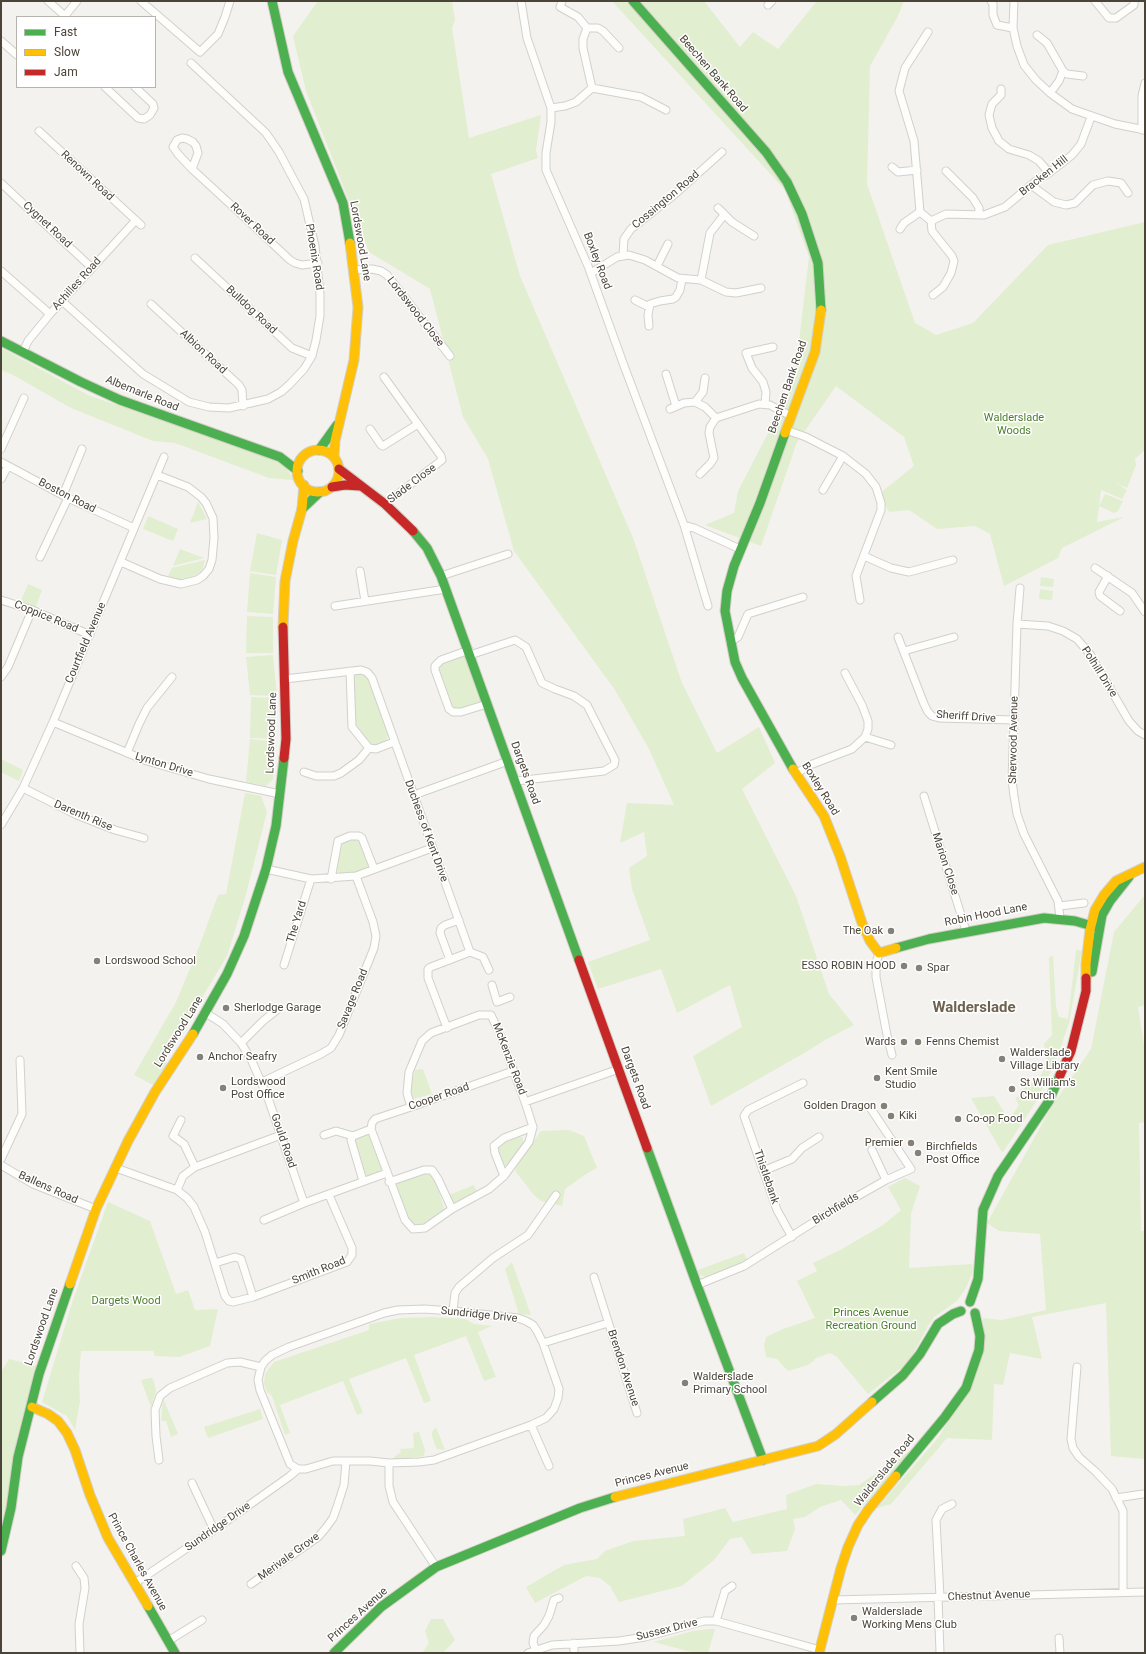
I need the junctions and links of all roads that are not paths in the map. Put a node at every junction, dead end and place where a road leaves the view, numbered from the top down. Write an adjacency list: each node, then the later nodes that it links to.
1 (48, 1): 13 (street)
2 (77, 1): 14 (street)
3 (141, 1): 4 (street)
4 (230, 1)
5 (272, 1): 59 (street, Lordswood Lane)
6 (521, 1): 31 (street, Boxley Road)
7 (562, 1): 15 (street)
8 (633, 1): 84 (street, Beechen Bank Road)
9 (991, 1): 16 (street)
10 (1014, 1): 16 (street)
11 (1095, 1): 12 (street)
12 (1134, 1)
13 (63, 16)
14 (65, 16)
15 (586, 28): 20 (street); 28 (street)
16 (1013, 28): 30 (street)
17 (928, 32): 39 (street)
18 (1037, 35): 23 (street)
19 (1, 42): 21 (street)
20 (619, 48)
21 (16, 54)
22 (191, 63): 56 (street, Phoenix Road)
23 (1063, 71): 24 (street); 30 (street)
24 (1083, 76)
25 (1145, 83): 34 (street)
26 (106, 88): 27 (street)
27 (136, 88)
28 (592, 88): 31 (street); 32 (street)
29 (1001, 89): 41 (street)
30 (1050, 93): 33 (street)
31 (551, 108): 61 (street, Boxley Road)
32 (666, 110)
33 (1091, 117): 34 (street); 41 (street, Bracken Hill)
34 (1144, 130)
35 (39, 131): 50 (street, Renown Road)
36 (722, 152): 54 (street, Cossington Road)
37 (892, 167): 39 (street)
38 (192, 169): 56 (street, Rover Road)
39 (917, 170): 46 (street)
40 (946, 171): 47 (street)
41 (1049, 173): 43 (street, Bracken Hill)
42 (1, 182): 58 (street, Cygnet Road)
43 (1031, 185): 44 (street); 47 (street, Bracken Hill)
44 (1128, 193)
45 (718, 208): 48 (street)
46 (920, 212): 49 (street); 51 (street)
47 (979, 214): 49 (street, Bracken Hill)
48 (724, 215): 52 (street); 63 (street)
49 (931, 222): 65 (street)
50 (138, 223): 58 (street, Achilles Road)
51 (900, 229)
52 (754, 236)
53 (668, 244): 57 (street)
54 (623, 255): 57 (street); 61 (street)
55 (195, 258): 75 (street, Bulldog Road)
56 (318, 263): 75 (street, Phoenix Road)
57 (657, 266): 62 (street)
58 (92, 268): 67 (street, Achilles Road)
59 (354, 270): 76 (street, Lordswood Close); 86 (street, Lordswood Lane)
60 (1, 271): 70 (street)
61 (591, 273): 113 (street, Boxley Road)
62 (682, 279): 63 (street); 69 (street)
63 (701, 280): 64 (street)
64 (761, 288)
65 (934, 295)
66 (635, 300): 69 (street)
67 (62, 301): 70 (street, Achilles Road); 83 (street, Phoenix Road)
68 (151, 304): 83 (street, Albion Road)
69 (649, 307): 71 (street)
70 (50, 314): 74 (street, Achilles Road)
71 (649, 326)
72 (1, 341): 74 (street, Albemarle Road)
73 (773, 347): 82 (street)
74 (23, 352): 95 (street, Albemarle Road)
75 (312, 356): 83 (street, Phoenix Road)
76 (450, 356)
77 (666, 374): 81 (street)
78 (384, 377): 87 (street, Slade Close)
79 (705, 378): 81 (street)
80 (24, 398): 90 (street)
81 (695, 402): 85 (street)
82 (765, 404): 84 (street); 85 (street)
83 (243, 406)
84 (791, 416): 89 (street, Beechen Bank Road)
85 (716, 418): 102 (street)
86 (338, 423): 92 (street, Lordswood Lane); 97 (street, Lordswood Lane)
87 (418, 424): 88 (street); 111 (street, Slade Close)
88 (370, 429)
89 (786, 430): 93 (street); 115 (street, Beechen Bank Road)
90 (1, 449)
91 (82, 449): 110 (street)
92 (319, 450): 96 (street); 97 (street)
93 (843, 456): 108 (street); 117 (street)
94 (164, 457): 103 (street, Courtfield Avenue)
95 (280, 457): 96 (street, Albemarle Road); 101 (street, Albemarle Road)
96 (303, 457): 101 (street)
97 (334, 457): 100 (street, Lordswood Lane)
98 (1, 462): 99 (street, Boston Road)
99 (8, 466): 104 (street); 110 (street, Boston Road)
100 (339, 469): 106 (street, Dargets Road); 107 (street)
101 (298, 471): 105 (street, Lordswood Lane)
102 (700, 474)
103 (157, 475): 114 (street, Courtfield Avenue); 120 (street)
104 (1, 479)
105 (304, 485): 109 (street); 112 (street, Lordswood Lane)
106 (360, 486): 107 (street); 111 (street, Dargets Road)
107 (332, 487): 109 (street, Lordswood Lane)
108 (823, 490)
109 (320, 492): 112 (street, Lordswood Lane)
110 (66, 496): 114 (street, Boston Road); 118 (street)
111 (385, 504): 123 (street, Dargets Road)
112 (302, 509): 147 (street, Lordswood Lane)
113 (684, 525): 115 (street); 132 (street, Boxley Road)
114 (134, 528): 120 (street, Courtfield Avenue)
115 (740, 549): 140 (street, Beechen Bank Road)
116 (508, 554): 123 (street)
117 (864, 556): 119 (street); 129 (street)
118 (40, 557)
119 (953, 560)
120 (121, 562): 137 (street, Courtfield Avenue)
121 (1095, 568): 124 (street)
122 (360, 571): 130 (street)
123 (441, 576): 126 (street, Dargets Road)
124 (1108, 576): 134 (street); 135 (street)
125 (1020, 588): 136 (street, Sherwood Avenue)
126 (446, 589): 130 (street); 142 (street, Dargets Road)
127 (803, 597): 140 (street)
128 (1, 600): 133 (street, Coppice Road)
129 (860, 600)
130 (365, 602): 131 (street)
131 (335, 606)
132 (708, 606)
133 (32, 610): 137 (street, Coppice Road); 145 (street)
134 (1120, 611)
135 (1145, 612)
136 (1017, 624): 149 (street, Sherwood Avenue); 151 (street, Polhill Drive)
137 (90, 635): 150 (street, Courtfield Avenue)
138 (898, 637): 141 (street, Sheriff Drive)
139 (954, 637): 141 (street)
140 (730, 642): 159 (street, Boxley Road)
141 (904, 651): 149 (street, Sheriff Drive)
142 (470, 653): 148 (street, Dargets Road); 148 (street); 160 (street)
143 (350, 671): 147 (street, Duchess of Kent Drive); 153 (street, Duchess of Kent Drive); 155 (street)
144 (845, 673): 152 (street)
145 (1, 677)
146 (172, 677): 156 (street)
147 (285, 679): 162 (street, Lordswood Lane)
148 (487, 704): 157 (street, Dargets Road)
149 (1014, 720): 175 (street, Sherwood Avenue)
150 (53, 722): 156 (street, Lynton Drive); 161 (street, Courtfield Avenue)
151 (1145, 735)
152 (865, 737): 154 (street); 159 (street)
153 (394, 742): 155 (street); 163 (street, Duchess of Kent Drive)
154 (891, 745)
155 (369, 748): 158 (street)
156 (127, 753): 162 (street, Lynton Drive)
157 (508, 761): 160 (street, Dargets Road); 163 (street)
158 (304, 772)
159 (796, 773): 181 (street, Boxley Road)
160 (516, 781): 195 (street, Dargets Road)
161 (23, 788): 165 (street, Courtfield Avenue); 166 (street, Darenth Rise)
162 (280, 794): 169 (street, Lordswood Lane)
163 (414, 795): 167 (street, Duchess of Kent Drive)
164 (924, 796): 179 (street, Marion Close)
165 (1, 825)
166 (144, 838)
167 (432, 848): 170 (street); 177 (street, Duchess of Kent Drive)
168 (1145, 867): 178 (street)
169 (266, 869): 172 (street); 189 (street, Lordswood Lane)
170 (374, 869): 171 (street); 173 (street)
171 (356, 876): 173 (street); 197 (street, Savage Road)
172 (311, 879): 173 (street); 183 (street, The Yard)
173 (331, 879)
174 (1084, 902): 175 (street)
175 (1060, 906): 176 (street, Sherwood Avenue)
176 (1060, 918): 178 (street, Robin Hood Lane); 179 (street, Robin Hood Lane)
177 (459, 920): 180 (street, Duchess of Kent Drive); 182 (street)
178 (1095, 927): 232 (street)
179 (966, 931): 181 (street, Robin Hood Lane)
180 (470, 952): 182 (street); 184 (street)
181 (879, 952): 193 (street)
182 (450, 960): 191 (street)
183 (284, 965)
184 (489, 970)
185 (492, 985): 187 (street)
186 (510, 997): 187 (street)
187 (497, 1002): 190 (street)
188 (278, 1009): 192 (street)
189 (206, 1013): 192 (street, Gould Road); 213 (street, Lordswood Lane)
190 (490, 1015): 191 (street, McKenzie Road); 196 (street, McKenzie Road)
191 (446, 1028): 200 (street, McKenzie Road)
192 (241, 1044): 197 (street, Gould Road)
193 (892, 1055)
194 (20, 1060): 210 (street)
195 (619, 1069): 199 (street); 230 (street, Dargets Road)
196 (513, 1071): 199 (street, McKenzie Road); 200 (street, Cooper Road)
197 (262, 1082): 205 (street, Gould Road)
198 (803, 1083): 214 (street, Thistlebank)
199 (525, 1102): 203 (street, McKenzie Road)
200 (410, 1107): 204 (street, Cooper Road)
201 (871, 1109): 217 (street, Birchfields)
202 (181, 1120): 212 (street)
203 (534, 1127): 216 (street); 216 (street)
204 (371, 1129): 207 (street, Cooper Road); 215 (street)
205 (281, 1135): 212 (street); 223 (street, Gould Road)
206 (324, 1135): 207 (street)
207 (353, 1136): 218 (street)
208 (819, 1137): 214 (street)
209 (872, 1150): 217 (street)
210 (1, 1159)
211 (1, 1166): 224 (street, Ballens Road)
212 (195, 1167): 220 (street)
213 (116, 1168): 220 (street); 224 (street, Lordswood Lane)
214 (763, 1170): 227 (street, Thistlebank)
215 (387, 1173): 218 (street); 219 (street)
216 (504, 1176): 225 (street)
217 (886, 1180): 227 (street, Birchfields)
218 (363, 1181): 221 (street)
219 (389, 1182): 225 (street); 225 (street)
220 (177, 1190): 228 (street)
221 (329, 1195): 223 (street); 231 (street, Smith Road)
222 (556, 1195): 233 (street)
223 (304, 1203): 226 (street)
224 (96, 1209): 240 (street, Lordswood Lane)
225 (452, 1209)
226 (264, 1220)
227 (792, 1237): 230 (street, Birchfields)
228 (215, 1263): 231 (street, Smith Road); 231 (street)
229 (594, 1276): 236 (street, Brendon Avenue)
230 (698, 1285): 244 (street, Dargets Road)
231 (253, 1297)
232 (970, 1302): 234 (street); 235 (street)
233 (453, 1311): 237 (street, Sundridge Drive); 238 (street, Sundridge Drive)
234 (961, 1311): 235 (street); 244 (street, Princes Avenue)
235 (975, 1313): 264 (street, Walderslade Road)
236 (608, 1323): 237 (street, Brendon Avenue); 241 (street, Brendon Avenue)
237 (544, 1343): 242 (street, Sundridge Drive)
238 (261, 1367): 243 (street); 248 (street)
239 (1077, 1367): 251 (street)
240 (32, 1407): 254 (street, Lordswood Lane); 257 (street, Prince Charles Avenue)
241 (637, 1413)
242 (532, 1424): 246 (street, Sundridge Drive); 247 (street)
243 (159, 1460)
244 (763, 1460): 256 (street, Princes Avenue)
245 (346, 1461): 246 (street, Sundridge Drive); 248 (street, Sundridge Drive); 258 (street, Merivale Grove)
246 (389, 1463): 256 (street)
247 (549, 1466)
248 (298, 1469): 253 (street, Sundridge Drive)
249 (192, 1483): 253 (street)
250 (1143, 1494): 251 (street)
251 (1116, 1498): 260 (street)
252 (952, 1504): 262 (street)
253 (214, 1530): 257 (street, Sundridge Drive)
254 (1, 1550)
255 (76, 1566): 272 (street)
256 (436, 1567): 274 (street, Princes Avenue)
257 (135, 1583): 268 (street, Prince Charles Avenue)
258 (251, 1584)
259 (732, 1586): 266 (street)
260 (1122, 1592): 261 (street, Chestnut Avenue); 262 (street, Chestnut Avenue)
261 (1145, 1592)
262 (939, 1597): 264 (street, Chestnut Avenue); 277 (street)
263 (560, 1598): 270 (street)
264 (833, 1600): 271 (street, Walderslade Road)
265 (202, 1620): 268 (street)
266 (716, 1621): 269 (street, Sussex Drive); 271 (street, Sussex Drive)
267 (1059, 1638): 278 (street)
268 (168, 1641): 273 (street, Prince Charles Avenue)
269 (574, 1643): 270 (street, Sussex Drive); 276 (street)
270 (536, 1650): 275 (street, Sussex Drive)
271 (820, 1652)
272 (80, 1653)
273 (175, 1653)
274 (334, 1653)
275 (528, 1653)
276 (574, 1653)
277 (940, 1653)
278 (1060, 1653)

